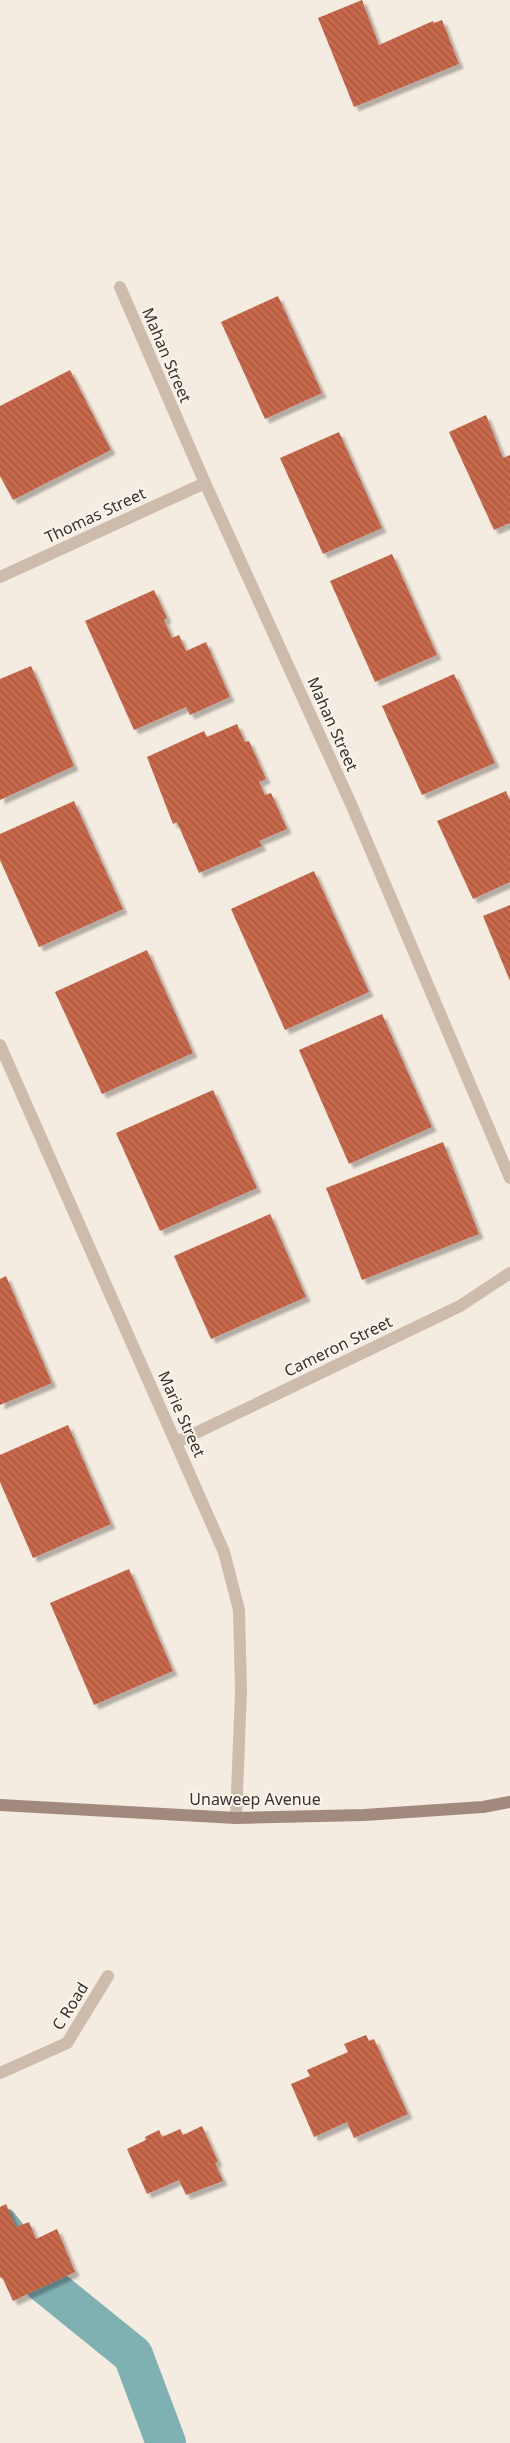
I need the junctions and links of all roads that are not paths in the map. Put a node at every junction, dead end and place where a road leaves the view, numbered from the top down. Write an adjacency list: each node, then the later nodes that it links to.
1 (120, 287): 2 (street, Mahan Street)
2 (205, 482): 3 (street, Thomas Street); 5 (street, Mahan Street)
3 (0, 577)
4 (0, 1045): 7 (street, Marie Street)
5 (510, 1178)
6 (510, 1273): 7 (street, Cameron Street)
7 (177, 1442): 10 (street, Marie Street)
8 (510, 1802): 10 (main road, Unaweep Avenue)
9 (0, 1805): 10 (main road, Unaweep Avenue)
10 (236, 1818)
11 (108, 1976): 12 (street, C Road)
12 (0, 2073)

